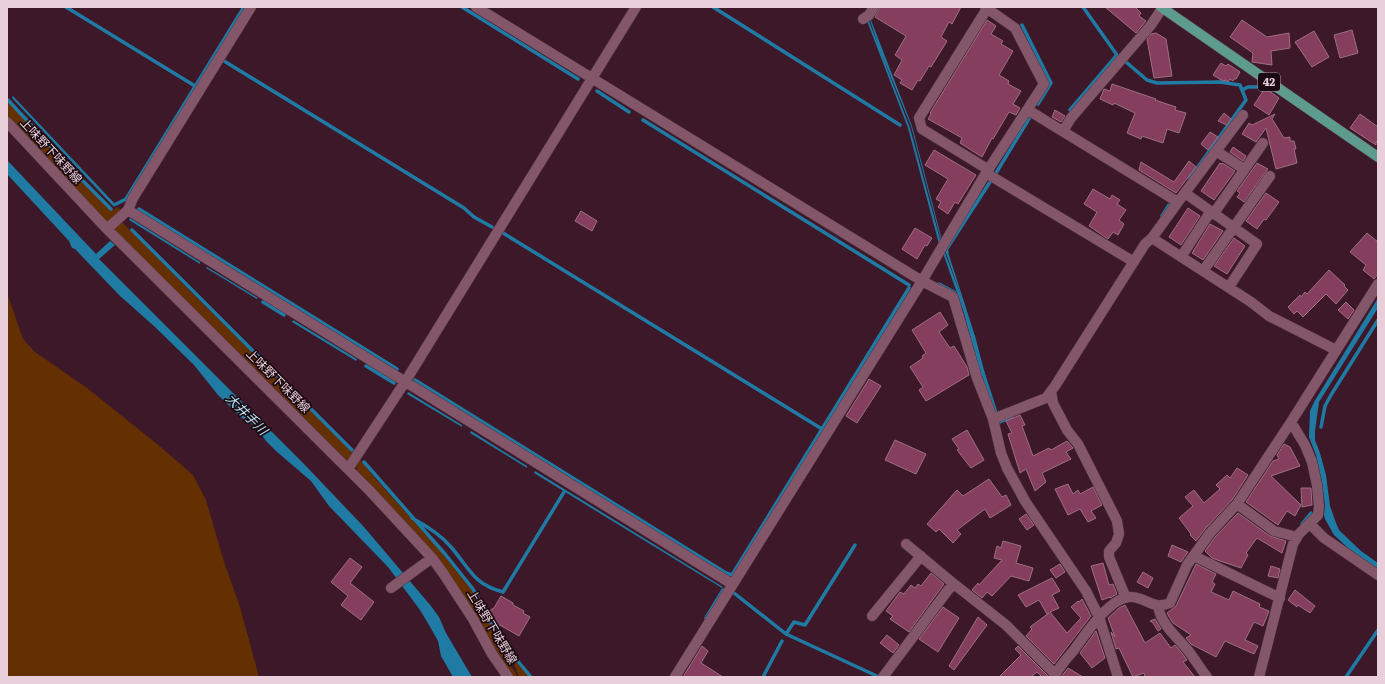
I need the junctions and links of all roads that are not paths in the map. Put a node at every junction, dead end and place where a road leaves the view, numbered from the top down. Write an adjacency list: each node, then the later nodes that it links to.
1 (251, 7): 21 (street)
2 (476, 7): 8 (street)
3 (636, 7): 8 (street)
4 (874, 7): 7 (street)
5 (1162, 7): 12 (street); 15 (main road, 42)
6 (987, 8): 9 (street); 17 (street)
7 (863, 19)
8 (591, 79): 29 (street); 33 (street)
9 (1028, 110): 12 (street); 17 (street)
10 (1243, 115): 14 (street)
11 (7, 122): 24 (street, 上味野下味野線)
12 (1063, 131): 20 (street)
13 (1263, 142): 16 (street)
14 (1216, 151): 16 (street); 19 (street)
15 (1378, 157)
16 (1244, 169): 22 (street)
17 (988, 171): 27 (street); 29 (street)
18 (1270, 176): 23 (street)
19 (1185, 193): 20 (street); 22 (street)
20 (1178, 202): 25 (street)
21 (128, 210): 24 (street); 33 (street)
22 (1213, 212): 23 (street); 26 (street)
23 (1233, 226): 28 (street); 31 (street)
24 (107, 229): 37 (street, 上味野下味野線)
25 (1152, 238): 26 (street); 27 (street)
26 (1181, 257): 28 (street)
27 (1134, 262): 34 (street)
28 (1204, 271): 31 (street)
29 (922, 281): 35 (street); 46 (street)
30 (1378, 284): 32 (street)
31 (1229, 287): 32 (street)
32 (1336, 350): 36 (street)
33 (405, 382): 37 (street); 46 (street)
34 (1051, 391): 35 (street); 49 (street)
35 (993, 419): 53 (street)
36 (1291, 422): 38 (street); 39 (street)
37 (348, 469): 44 (street, 上味野下味野線)
38 (1237, 504): 40 (street); 43 (street)
39 (1310, 524): 40 (street); 45 (street)
40 (1297, 538): 50 (street)
41 (906, 544): 42 (street)
42 (921, 556): 47 (street); 52 (street)
43 (1194, 556): 50 (street); 51 (street)
44 (432, 558): 48 (street); 55 (street, 上味野下味野線)
45 (1378, 575)
46 (732, 584): 56 (street)
47 (954, 584): 54 (street); 57 (street)
48 (391, 588)
49 (1126, 598): 51 (street); 53 (street)
50 (1280, 598): 60 (street)
51 (1158, 606): 59 (street)
52 (872, 616)
53 (1099, 616): 54 (street); 58 (street)
54 (1055, 676)
55 (508, 677)
56 (675, 677)
57 (883, 677)
58 (1118, 677)
59 (1207, 677)
60 (1259, 677)

